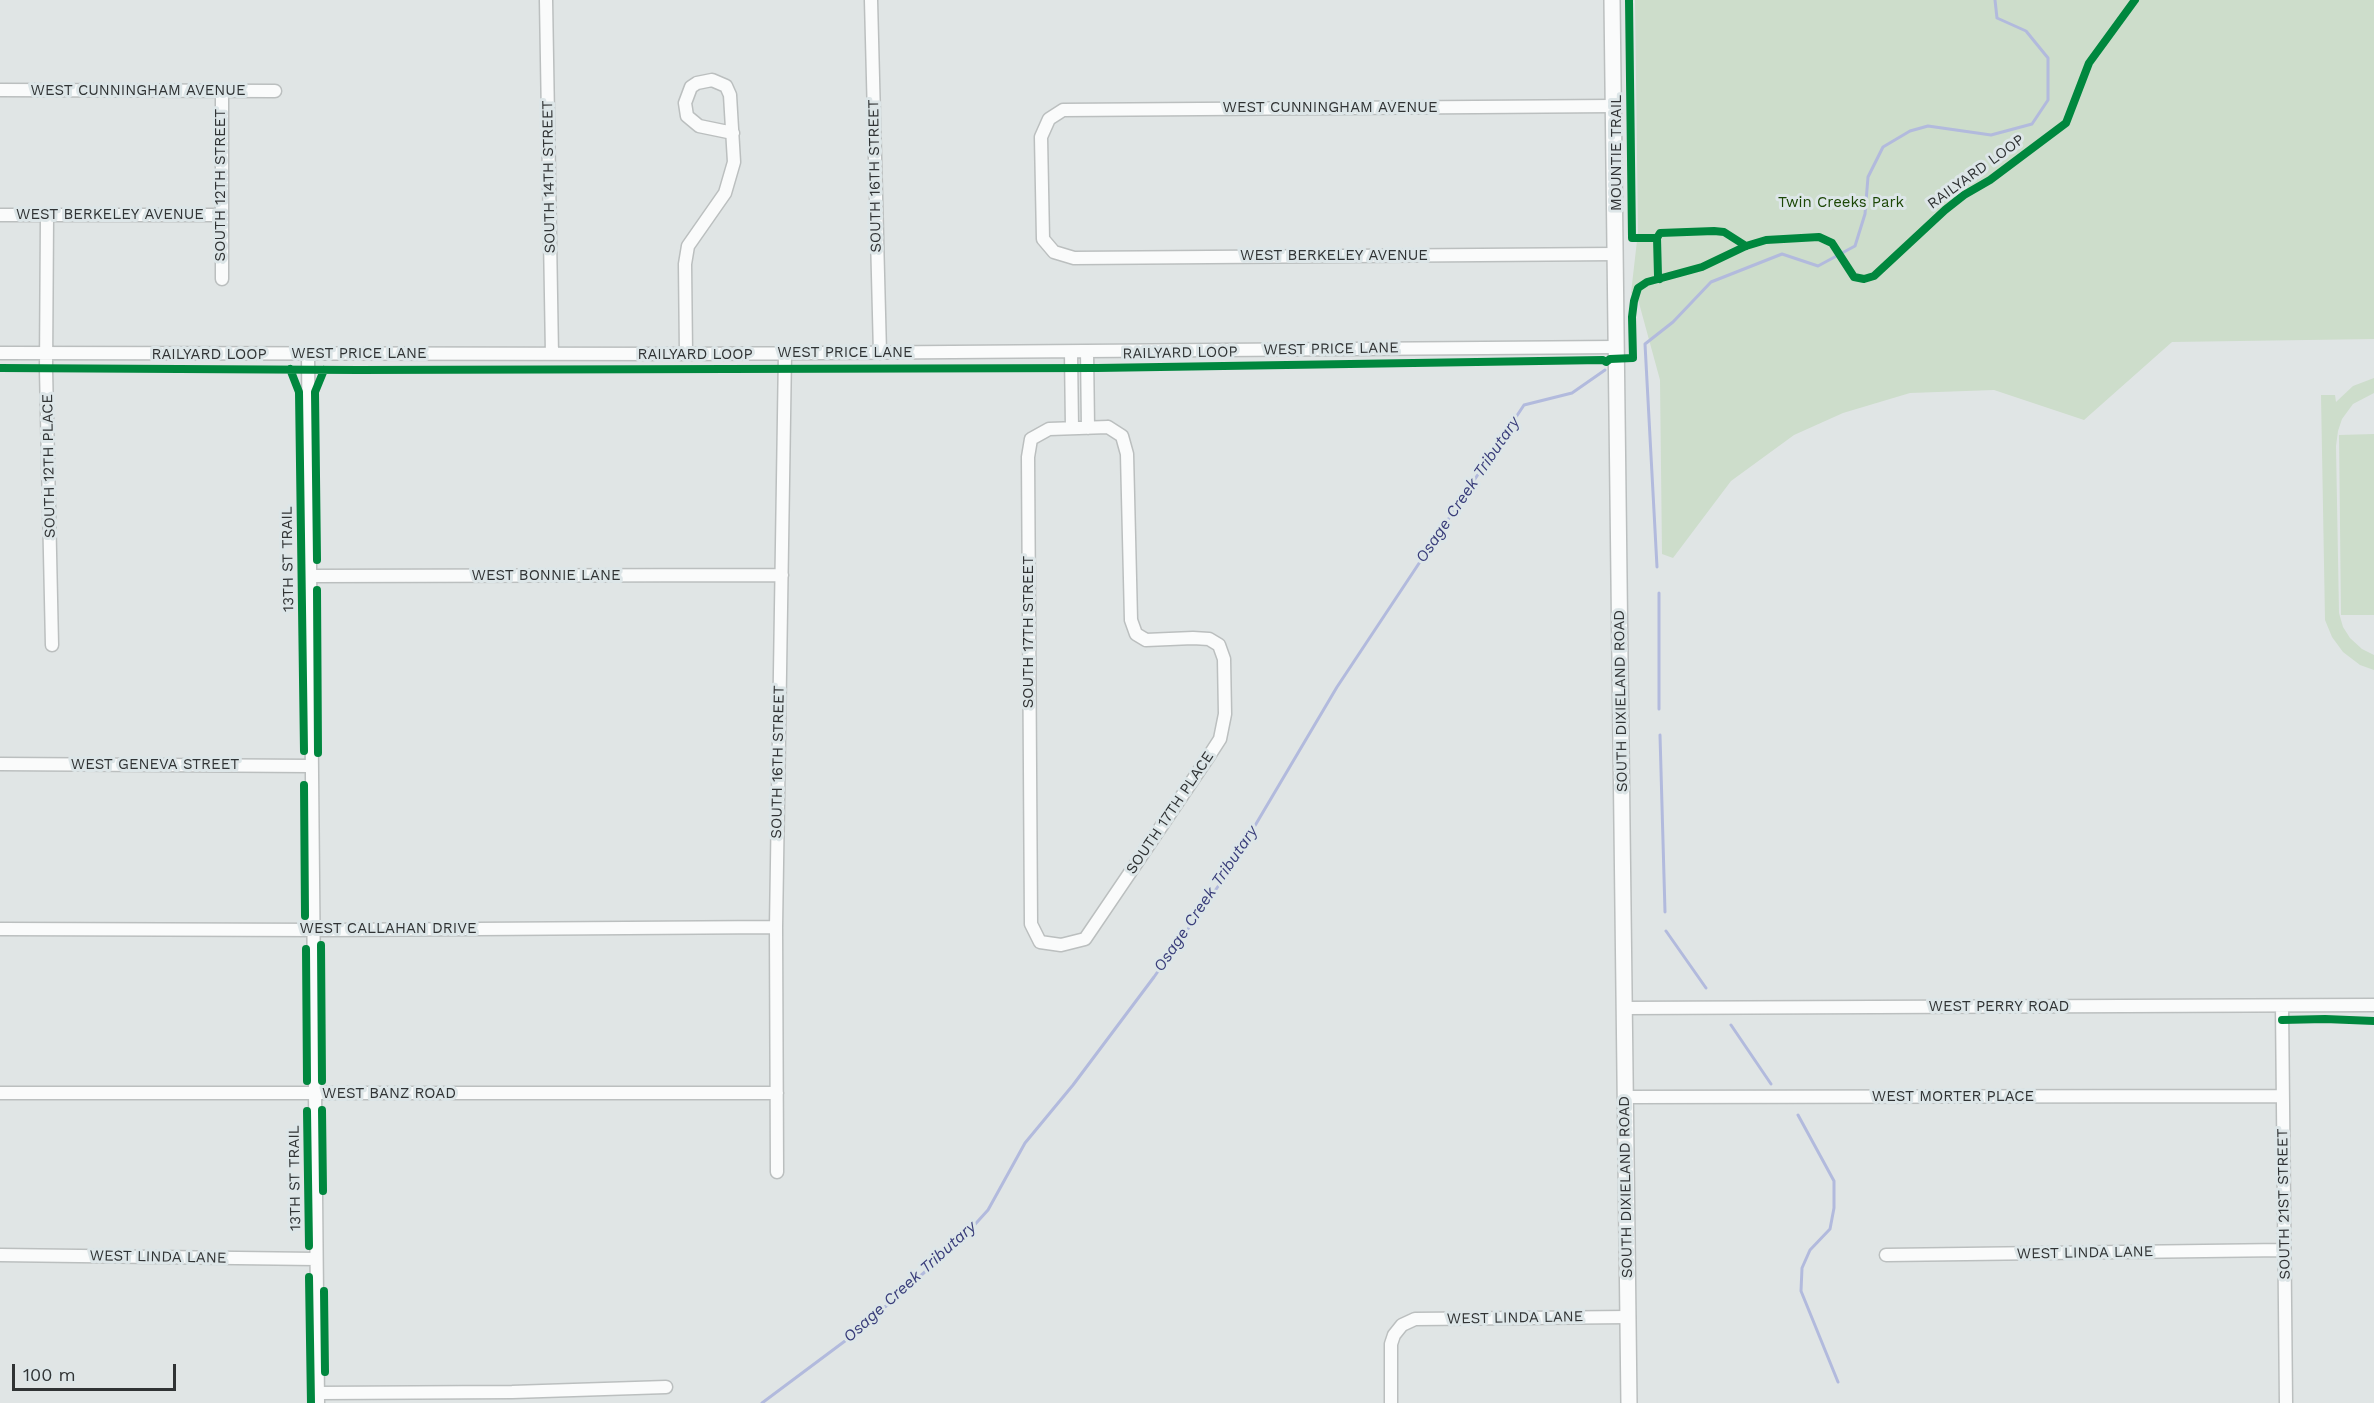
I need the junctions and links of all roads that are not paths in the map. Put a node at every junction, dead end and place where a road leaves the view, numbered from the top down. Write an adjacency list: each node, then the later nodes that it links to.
1 (546, 0): 23 (street, SOUTH 14TH STREET)
2 (871, 0): 21 (street, SOUTH 16TH STREET)
3 (1612, 0): 7 (main road, SOUTH DIXIELAND ROAD)
4 (0, 90): 5 (street, WEST CUNNINGHAM AVENUE)
5 (222, 91): 6 (street, WEST CUNNINGHAM AVENUE); 10 (street, SOUTH 12TH STREET)
6 (275, 91)
7 (1614, 106): 12 (street, WEST CUNNINGHAM AVENUE); 13 (main road, SOUTH DIXIELAND ROAD)
8 (733, 133): 8 (street); 24 (street)
9 (0, 215): 11 (street, WEST BERKELEY AVENUE)
10 (220, 215): 11 (street, WEST BERKELEY AVENUE); 14 (street, SOUTH 12TH STREET)
11 (47, 216): 19 (street, SOUTH 12TH PLACE)
12 (1054, 252): 13 (street, WEST BERKELEY AVENUE)
13 (1616, 254): 15 (main road, SOUTH DIXIELAND ROAD)
14 (222, 279)
15 (1617, 347): 16 (street, WEST PRICE LANE); 38 (main road, SOUTH DIXIELAND ROAD)
16 (1087, 351): 17 (street, WEST PRICE LANE); 26 (street)
17 (1071, 352): 21 (street, WEST PRICE LANE); 25 (street)
18 (0, 353): 19 (street, WEST PRICE LANE)
19 (47, 353): 22 (street, WEST PRICE LANE); 29 (street, SOUTH 12TH PLACE)
20 (785, 353): 21 (street, WEST PRICE LANE); 24 (street, WEST PRICE LANE); 27 (street, SOUTH 16TH STREET)
21 (880, 353)
22 (308, 354): 23 (street, WEST PRICE LANE); 28 (street)
23 (552, 354): 24 (street, WEST PRICE LANE)
24 (686, 354)
25 (1072, 428): 26 (street, SOUTH 17TH PLACE); 35 (street, SOUTH 17TH STREET)
26 (1088, 428): 35 (street, SOUTH 17TH PLACE)
27 (782, 575): 28 (street, WEST BONNIE LANE); 32 (street, SOUTH 16TH STREET)
28 (309, 576): 31 (street)
29 (52, 645)
30 (0, 764): 31 (street, WEST GENEVA STREET)
31 (311, 766): 34 (street)
32 (776, 927): 34 (street, WEST CALLAHAN DRIVE); 40 (street, SOUTH 16TH STREET)
33 (0, 929): 34 (street, WEST CALLAHAN DRIVE)
34 (313, 930): 41 (street)
35 (1040, 942)
36 (2374, 1005): 37 (street, WEST PERRY ROAD)
37 (2282, 1006): 38 (street, WEST PERRY ROAD); 42 (street, SOUTH 21ST STREET)
38 (1624, 1008): 43 (main road, SOUTH DIXIELAND ROAD)
39 (0, 1093): 41 (street, WEST BANZ ROAD)
40 (777, 1093): 41 (street, WEST BANZ ROAD); 44 (street, SOUTH 16TH STREET)
41 (314, 1095): 48 (street)
42 (2282, 1096): 43 (street, WEST MORTER PLACE); 45 (street, SOUTH 21ST STREET)
43 (1624, 1097): 49 (main road, SOUTH DIXIELAND ROAD)
44 (777, 1172)
45 (2284, 1250): 47 (street, WEST LINDA LANE); 55 (street, SOUTH 21ST STREET)
46 (0, 1255): 48 (street, WEST LINDA LANE)
47 (1886, 1255)
48 (316, 1259): 52 (street)
49 (1629, 1317): 53 (street, WEST LINDA LANE); 54 (main road, SOUTH DIXIELAND ROAD)
50 (666, 1387): 51 (street)
51 (513, 1397): 52 (street)
52 (318, 1398)
53 (1391, 1403)
54 (1629, 1403)
55 (2286, 1403)

